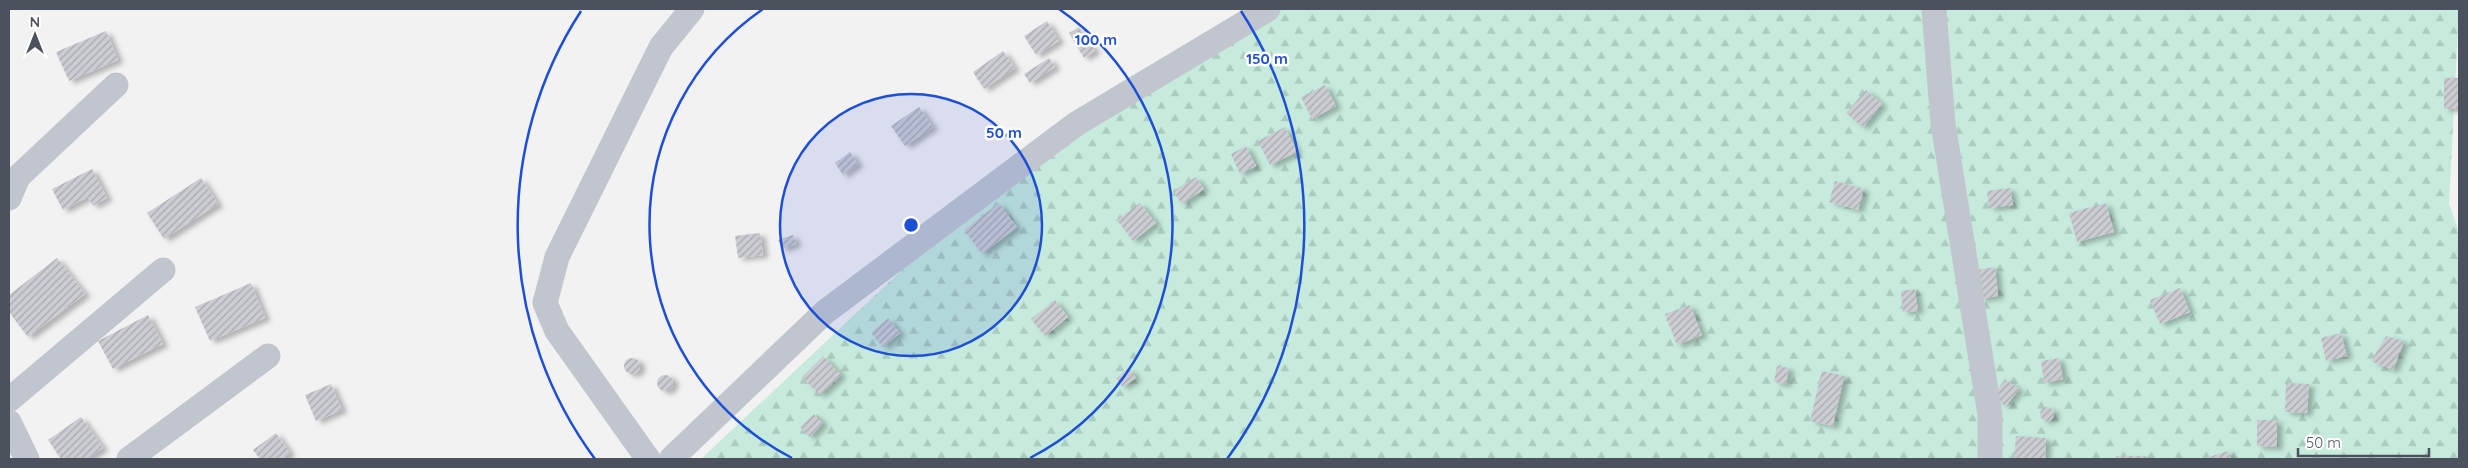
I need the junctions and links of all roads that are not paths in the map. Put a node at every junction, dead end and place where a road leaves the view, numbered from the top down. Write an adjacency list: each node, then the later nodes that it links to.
1 (692, 9): 12 (street)
2 (1268, 9): 13 (street)
3 (1934, 9): 14 (street)
4 (116, 85): 5 (street)
5 (9, 198)
6 (163, 270): 8 (street)
7 (268, 356): 11 (street)
8 (9, 400)
9 (9, 422): 10 (street)
10 (27, 459)
11 (129, 459)
12 (648, 459)
13 (671, 459)
14 (1990, 459)

